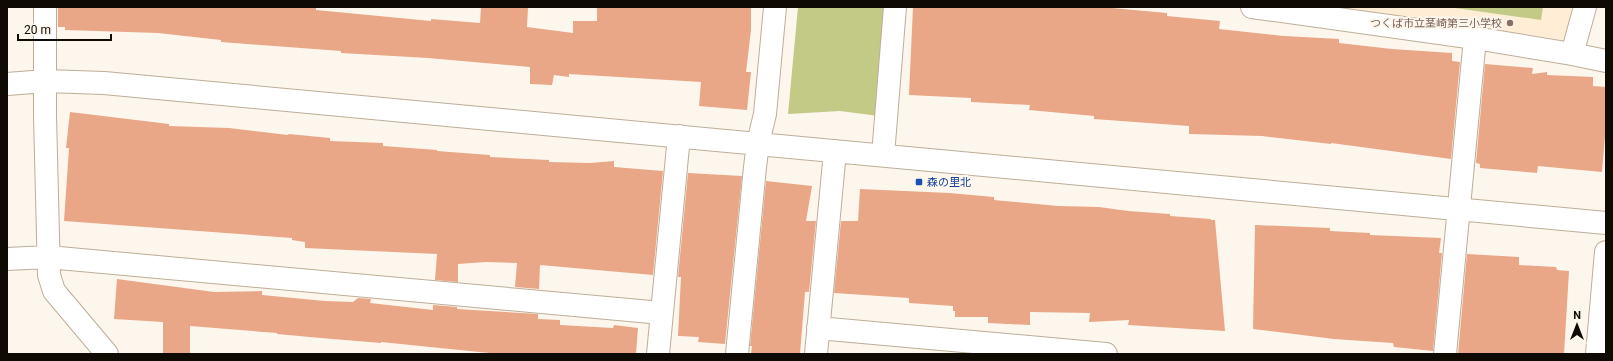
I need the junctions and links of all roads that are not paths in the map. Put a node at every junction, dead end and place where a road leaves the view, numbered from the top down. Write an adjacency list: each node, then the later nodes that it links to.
1 (45, 7): 9 (street)
2 (775, 7): 12 (street)
3 (895, 7): 14 (street)
4 (1252, 7): 6 (street)
5 (1585, 7): 7 (street)
6 (1475, 38): 7 (street); 15 (street)
7 (1572, 54): 8 (street)
8 (1606, 62)
9 (46, 82): 10 (street); 11 (street); 18 (street)
10 (7, 84)
11 (679, 136): 12 (street); 20 (street)
12 (758, 143): 13 (street); 24 (street)
13 (835, 151): 14 (street); 21 (street)
14 (883, 155): 15 (street)
15 (1459, 210): 16 (street); 27 (street)
16 (1606, 223)
17 (1606, 252): 28 (street)
18 (48, 257): 19 (street); 20 (street); 22 (street)
19 (7, 259)
20 (662, 314): 23 (street)
21 (818, 328): 25 (street); 26 (street)
22 (107, 354)
23 (658, 354)
24 (737, 354)
25 (816, 354)
26 (1106, 354)
27 (1445, 354)
28 (1597, 354)

